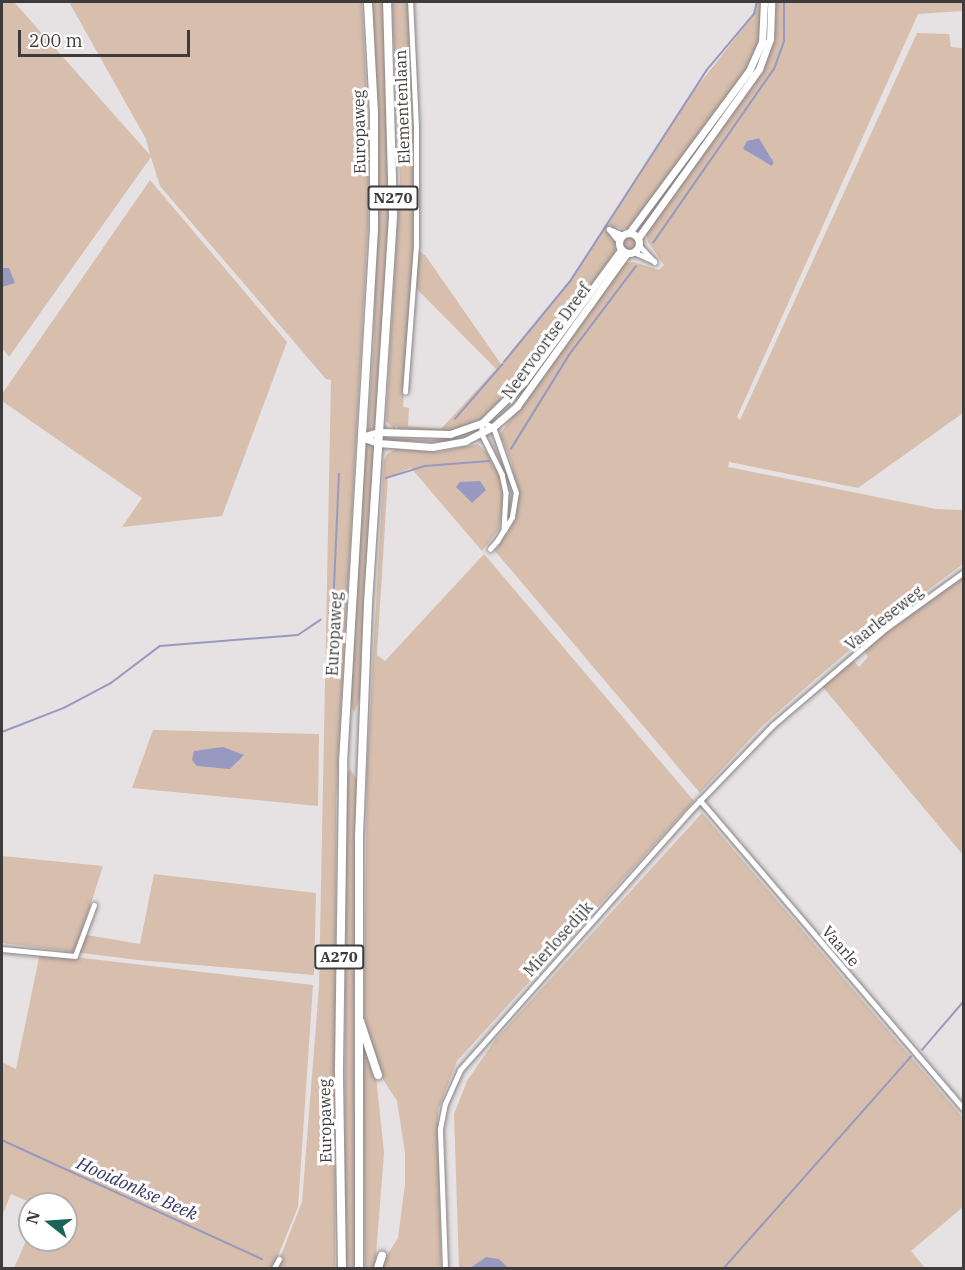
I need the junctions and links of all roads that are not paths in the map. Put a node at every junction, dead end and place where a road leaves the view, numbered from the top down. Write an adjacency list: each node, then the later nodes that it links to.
1 (368, 2): 14 (highway, Europaweg / N270)
2 (387, 2): 12 (highway, Europaweg / N270)
3 (410, 2): 9 (street, Elementenlaan)
4 (764, 2): 6 (street)
5 (771, 2): 7 (street)
6 (624, 236): 7 (street); 8 (street)
7 (639, 242): 8 (street); 8 (street)
8 (627, 252): 10 (street, Neervoortse Dreef); 11 (street, Neervoortse Dreef)
9 (405, 392)
10 (482, 423): 11 (street); 12 (street, Neervoortse Dreef); 13 (street)
11 (493, 427): 13 (street, Neervoortse Dreef); 16 (street)
12 (379, 432): 14 (street, Neervoortse Dreef); 15 (highway, Europaweg / N270)
13 (482, 434): 15 (street, Neervoortse Dreef); 16 (street)
14 (361, 437): 15 (street, Neervoortse Dreef); 29 (highway, Europaweg / A270)
15 (378, 443): 23 (highway, Europaweg / A270)
16 (504, 530): 17 (street)
17 (490, 549)
18 (963, 572): 19 (street, Vaarleseweg)
19 (820, 684): 20 (street, Mierlosedijk)
20 (700, 800): 25 (street, Vaarle); 32 (street, Mierlosedijk)
21 (94, 906): 22 (street)
22 (2, 949)
23 (357, 1012): 24 (highway, A270); 30 (highway, Europaweg / A270)
24 (378, 1075)
25 (963, 1108)
26 (382, 1256): 31 (highway)
27 (279, 1259): 28 (street)
28 (274, 1269)
29 (342, 1269)
30 (359, 1269)
31 (378, 1269)
32 (445, 1269)

